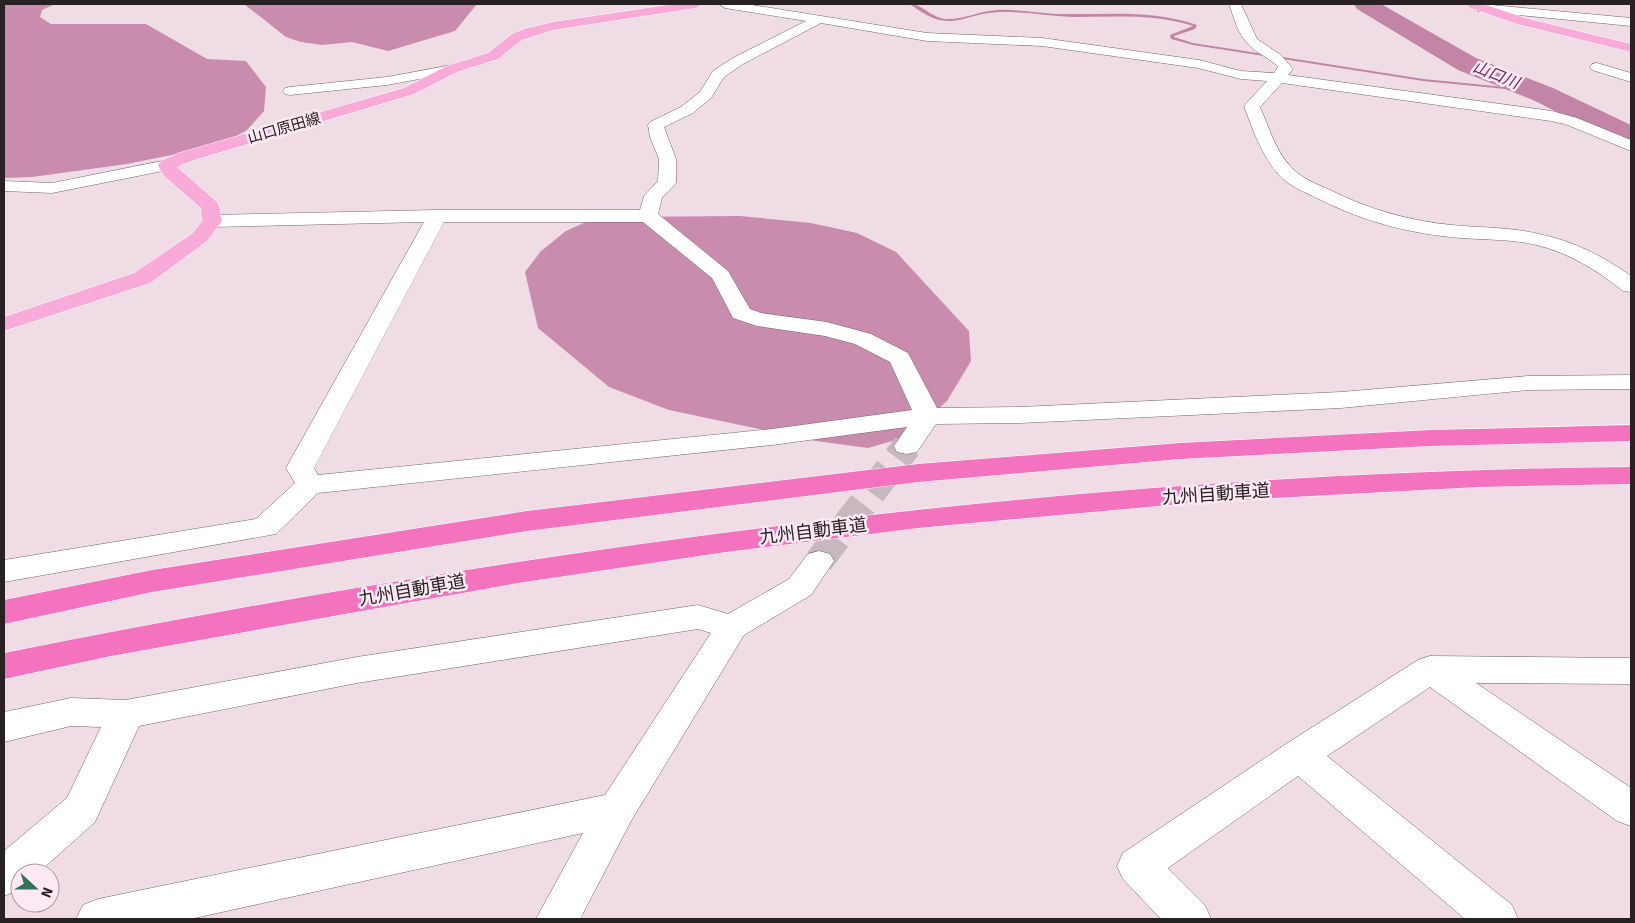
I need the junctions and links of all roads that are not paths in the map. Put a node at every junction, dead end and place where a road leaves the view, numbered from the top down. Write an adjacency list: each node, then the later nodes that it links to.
1 (696, 4): 12 (main road, 山口原田線)
2 (725, 4): 6 (street)
3 (1235, 4): 13 (street)
4 (1616, 4): 7 (street)
5 (1477, 6): 7 (street); 9 (main road)
6 (818, 20): 13 (street); 20 (street)
7 (1612, 20): 8 (street); 9 (street)
8 (1631, 22)
9 (1614, 44): 10 (main road)
10 (1631, 48)
11 (1597, 67): 14 (street)
12 (452, 69): 15 (street); 17 (main road, 山口原田線)
13 (1280, 78): 16 (street); 22 (street)
14 (1631, 78)
15 (290, 91)
16 (1631, 146)
17 (167, 165): 18 (street); 21 (main road)
18 (4, 186)
19 (436, 216): 20 (street); 21 (street); 29 (street)
20 (648, 216): 25 (street)
21 (212, 221): 23 (main road)
22 (1631, 286)
23 (4, 324)
24 (1631, 382): 25 (street)
25 (928, 416): 27 (street); 29 (street)
26 (1631, 432): 32 (highway)
27 (907, 446)
28 (1631, 475): 34 (highway, 九州自動車道)
29 (310, 485): 31 (street)
30 (820, 561): 33 (street)
31 (4, 571)
32 (4, 612)
33 (732, 627): 37 (street); 41 (street)
34 (4, 666)
35 (1430, 669): 36 (street); 39 (street); 40 (street)
36 (1631, 670)
37 (126, 714): 38 (street); 42 (street)
38 (4, 727)
39 (1299, 755): 45 (street); 46 (street)
40 (1631, 808)
41 (617, 809): 43 (street); 44 (street)
42 (4, 878)
43 (98, 919)
44 (558, 919)
45 (1190, 919)
46 (1497, 919)

